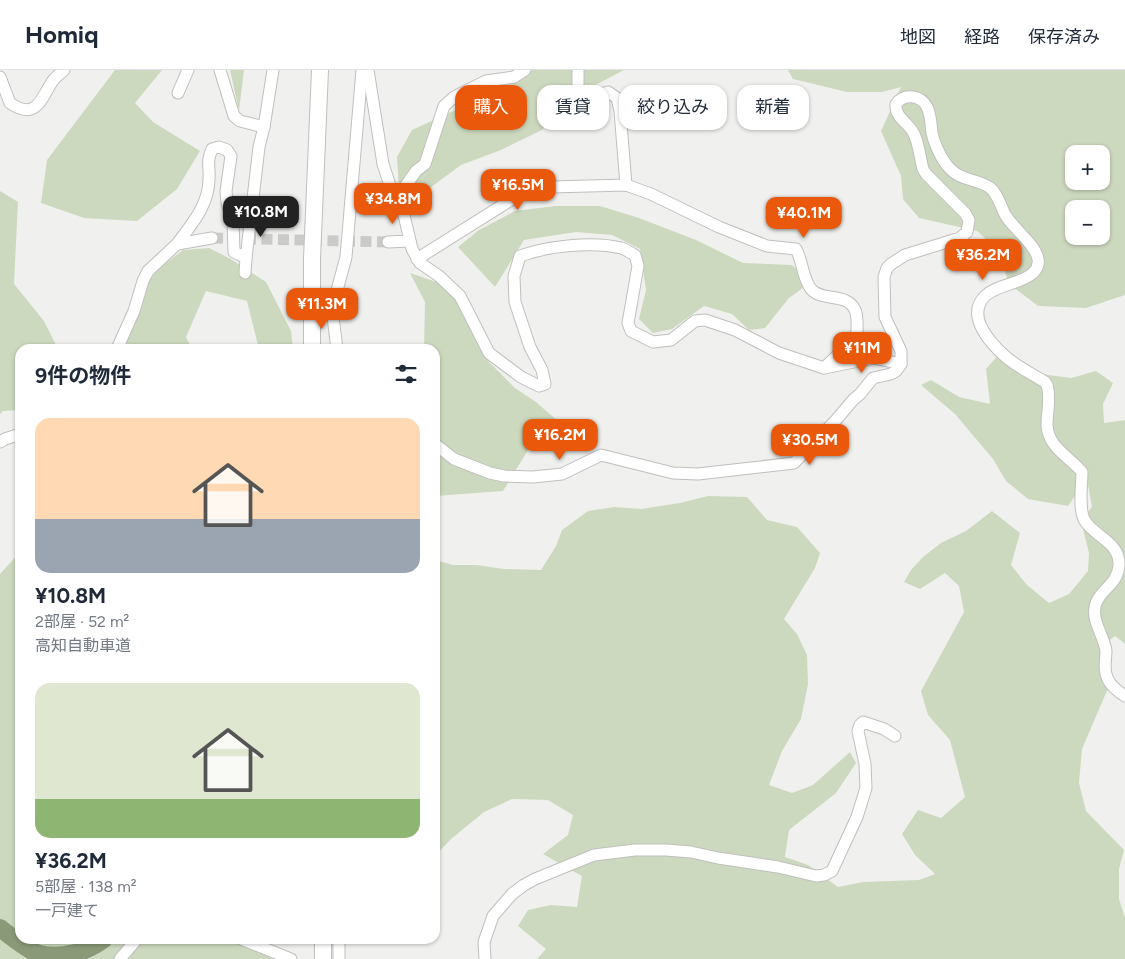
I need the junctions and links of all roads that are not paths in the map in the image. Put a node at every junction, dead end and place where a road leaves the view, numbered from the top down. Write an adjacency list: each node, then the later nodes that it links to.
1 (64, 70): 11 (street)
2 (188, 70): 12 (street)
3 (220, 70): 13 (street)
4 (274, 70): 13 (street)
5 (320, 70): 24 (highway)
6 (329, 70): 25 (highway)
7 (362, 70): 26 (street)
8 (368, 70): 15 (street)
9 (525, 70): 15 (street)
10 (578, 70): 14 (street)
11 (0, 77)
12 (178, 93)
13 (264, 128): 20 (street)
14 (626, 185): 21 (street); 28 (street)
15 (395, 200): 17 (street)
16 (212, 238): 19 (street)
17 (410, 241): 18 (street); 21 (street)
18 (388, 242)
19 (176, 244): 20 (street); 23 (street)
20 (246, 258): 22 (street)
21 (417, 259): 28 (street)
22 (245, 273)
23 (119, 344)
24 (312, 344)
25 (322, 344)
26 (336, 344)
27 (901, 364): 28 (street); 31 (street); 32 (street)
28 (824, 368)
29 (15, 436): 30 (street)
30 (0, 442)
31 (440, 448)
32 (1125, 696)
33 (895, 736): 44 (street)
34 (133, 944): 39 (street)
35 (254, 944): 40 (street)
36 (323, 944): 41 (highway)
37 (330, 944): 42 (highway)
38 (339, 944): 43 (street)
39 (120, 959)
40 (291, 959)
41 (323, 959)
42 (330, 959)
43 (339, 959)
44 (485, 959)

